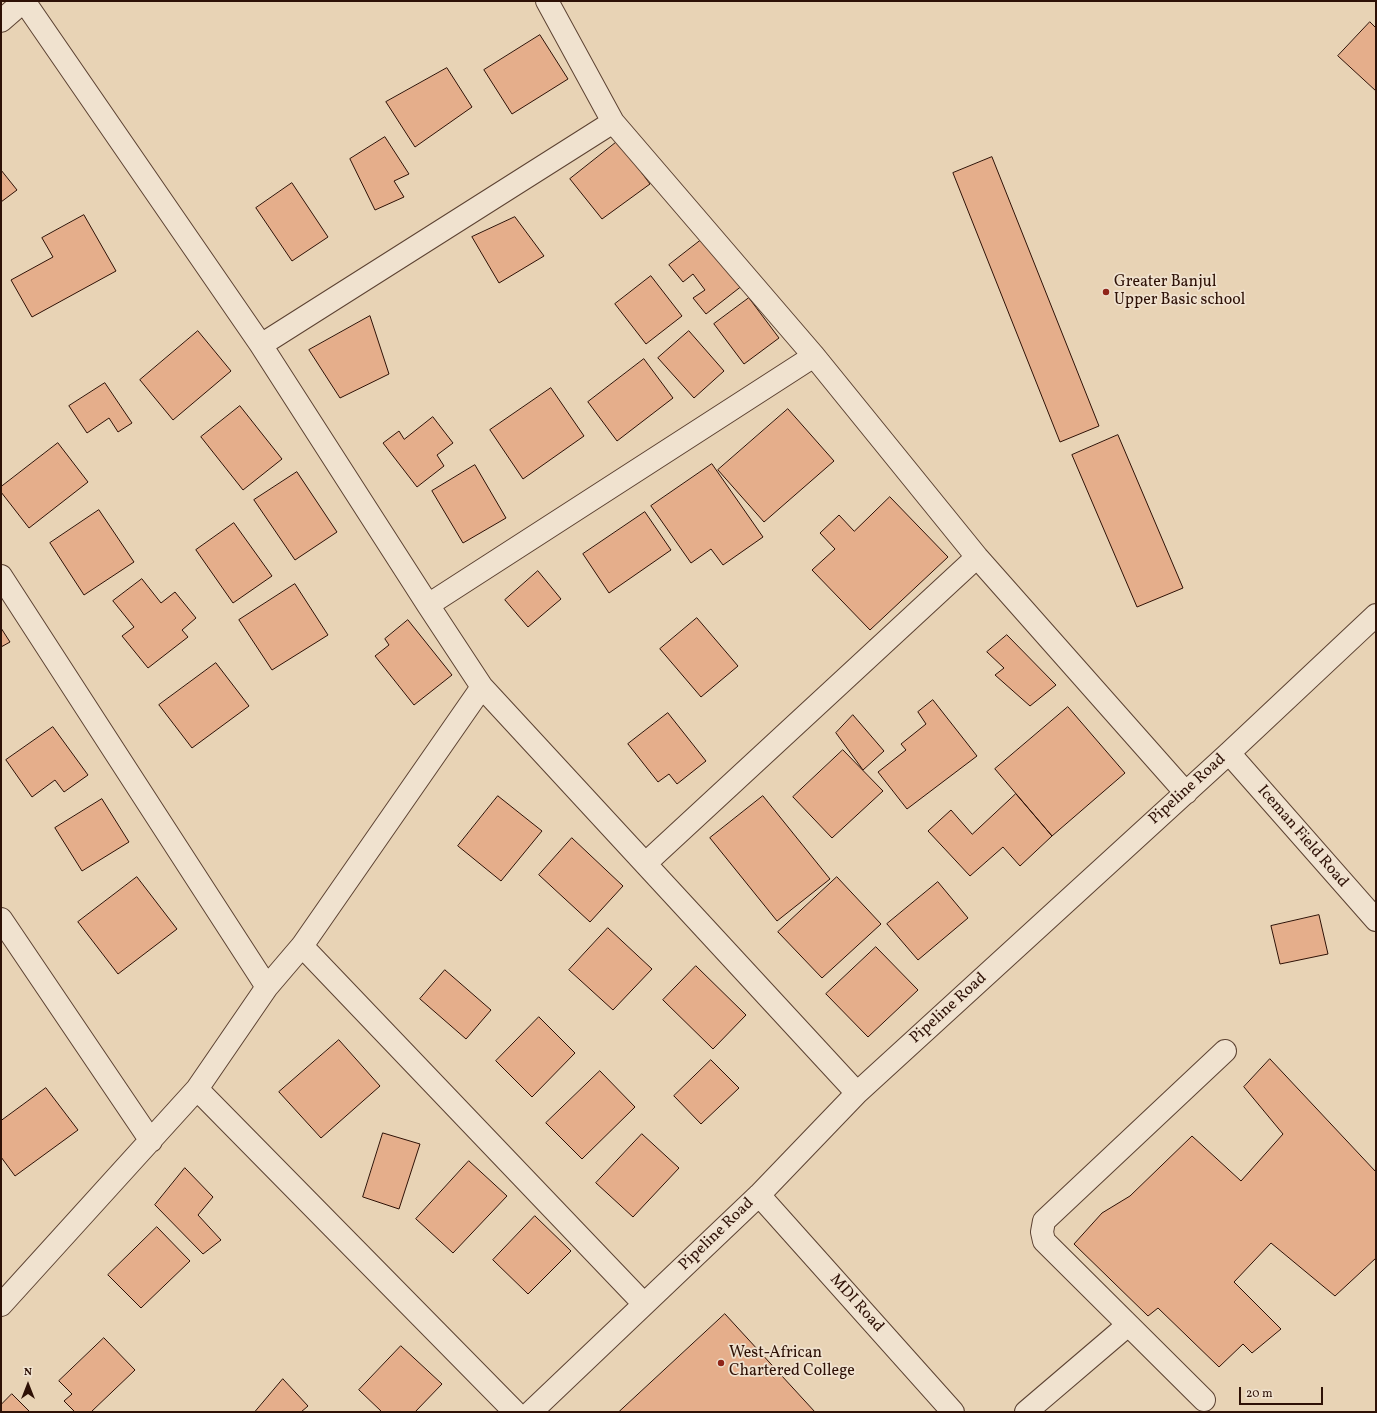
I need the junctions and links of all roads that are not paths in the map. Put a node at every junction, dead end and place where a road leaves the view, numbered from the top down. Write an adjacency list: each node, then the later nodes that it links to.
1 (24, 1): 3 (street); 5 (street)
2 (547, 1): 4 (street)
3 (1, 21)
4 (613, 122): 5 (street); 6 (street)
5 (261, 345): 9 (street)
6 (814, 356): 7 (street); 9 (street)
7 (977, 557): 13 (street); 14 (street)
8 (1, 576): 18 (street)
9 (428, 606): 11 (street)
10 (1376, 615): 12 (street, Pipeline Road)
11 (482, 686): 14 (street); 17 (street)
12 (1229, 753): 13 (street, Pipeline Road); 16 (street, Iceman Field Road)
13 (1186, 793): 21 (street, Pipeline Road)
14 (646, 863): 21 (street)
15 (1, 919): 22 (street)
16 (1376, 920)
17 (302, 946): 18 (street); 24 (street)
18 (267, 987): 20 (street)
19 (1225, 1051): 26 (street)
20 (197, 1089): 22 (street); 28 (street)
21 (857, 1093): 23 (street, Pipeline Road)
22 (151, 1141): 25 (street)
23 (759, 1195): 24 (street, Pipeline Road); 30 (street, MDI Road)
24 (644, 1304): 29 (street, Pipeline Road)
25 (1, 1305)
26 (1128, 1325): 27 (street); 31 (street)
27 (1204, 1400)
28 (515, 1412)
29 (531, 1412)
30 (953, 1412)
31 (1026, 1412)

